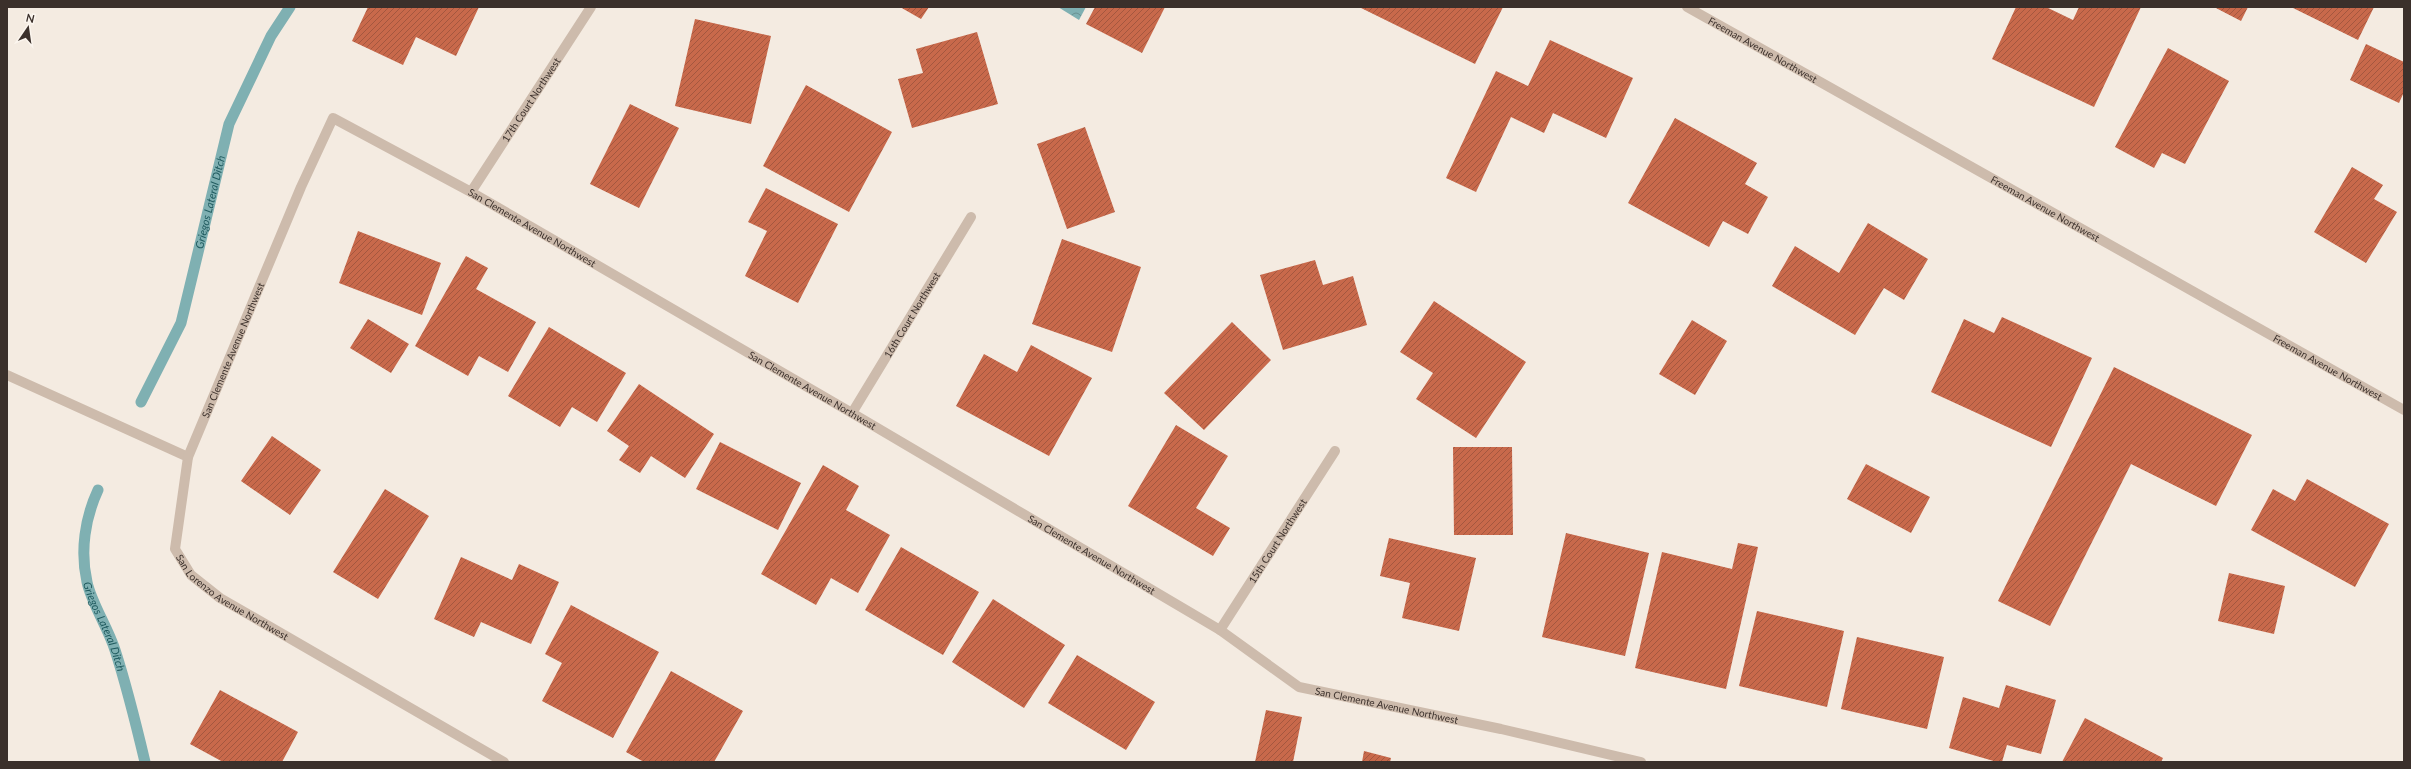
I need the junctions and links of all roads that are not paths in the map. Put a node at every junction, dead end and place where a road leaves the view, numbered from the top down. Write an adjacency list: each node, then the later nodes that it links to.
1 (592, 7): 3 (street, 17th Court Northwest)
2 (1687, 7): 6 (street, Freeman Avenue Northwest)
3 (471, 192): 7 (street, San Clemente Avenue Northwest); 9 (street, San Clemente Avenue Northwest)
4 (971, 217): 7 (street, 16th Court Northwest)
5 (7, 375): 9 (street)
6 (2404, 410)
7 (852, 413): 10 (street, San Clemente Avenue Northwest)
8 (1335, 451): 10 (street, 15th Court Northwest)
9 (188, 457): 11 (street, San Lorenzo Avenue Northwest)
10 (1220, 630): 12 (street, San Clemente Avenue Northwest)
11 (504, 762)
12 (1641, 762)

